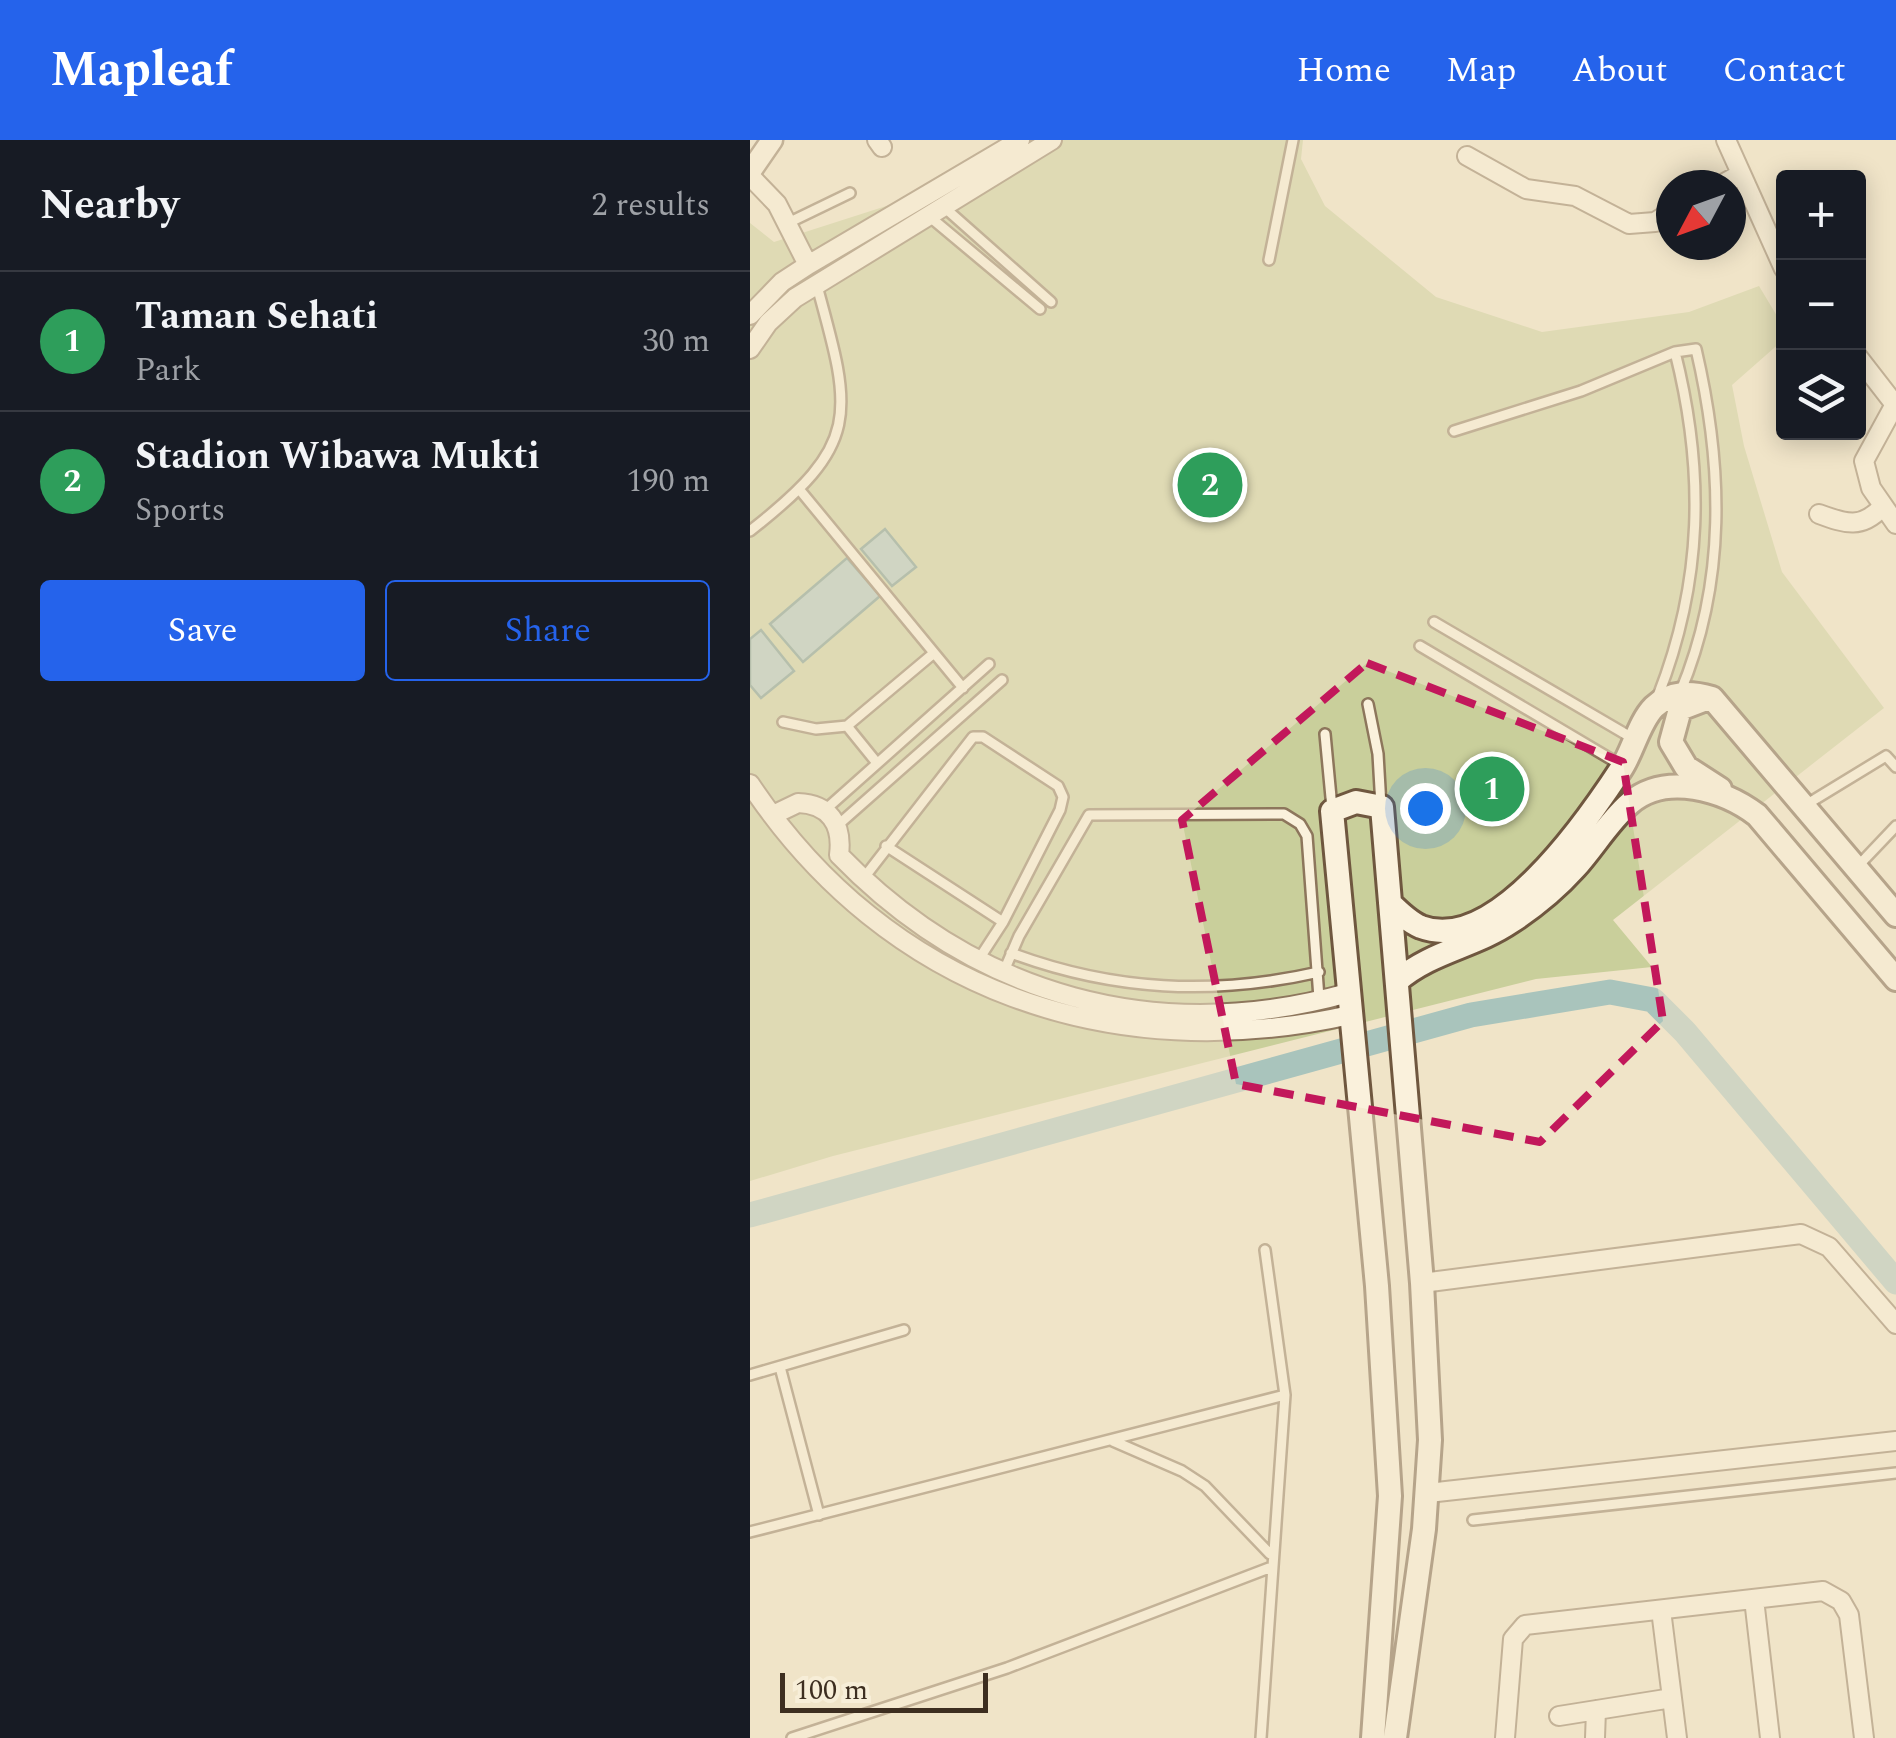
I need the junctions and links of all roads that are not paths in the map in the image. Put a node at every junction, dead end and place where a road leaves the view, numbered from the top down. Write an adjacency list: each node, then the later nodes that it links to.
1 (1020, 140): 11 (street)
2 (1052, 140): 11 (street)
3 (1293, 140): 14 (lane)
4 (1726, 140): 7 (street)
5 (768, 142): 8 (street)
6 (1467, 156): 12 (street)
7 (1739, 170)
8 (750, 174): 13 (street)
9 (1746, 185): 15 (street)
10 (850, 193): 13 (lane)
11 (933, 205): 16 (street); 17 (street); 18 (lane); 19 (lane)
12 (1656, 221)
13 (788, 223): 16 (street)
14 (1270, 260)
15 (1780, 260)
16 (808, 265): 20 (street)
17 (816, 284): 21 (street); 26 (lane)
18 (1050, 302)
19 (1040, 309)
20 (750, 315)
21 (750, 348)
22 (1675, 352): 25 (lane); 37 (lane); 40 (lane)
23 (1866, 368): 24 (street)
24 (1895, 406): 27 (street)
25 (1454, 431)
26 (799, 490): 30 (lane); 33 (lane)
27 (1882, 508): 28 (street); 29 (street)
28 (1819, 514)
29 (1896, 524)
30 (750, 531)
31 (1434, 622): 44 (lane)
32 (1420, 646): 46 (lane)
33 (934, 653): 36 (lane); 42 (lane)
34 (990, 664): 36 (lane)
35 (1002, 680): 55 (lane)
36 (962, 688): 45 (lane)
37 (1680, 693): 38 (main road); 40 (main road)
38 (1712, 698): 49 (main road); 51 (main road)
39 (1368, 704): 50 (lane)
40 (1654, 708): 44 (main road)
41 (783, 722): 42 (lane)
42 (847, 726): 45 (lane)
43 (1325, 734): 53 (lane)
44 (1637, 740): 46 (main road)
45 (877, 763): 52 (lane)
46 (1623, 766): 62 (main road)
47 (1896, 767): 51 (lane)
48 (750, 784): 54 (street)
49 (1732, 796): 69 (main road); 70 (main road)
50 (1382, 806): 53 (main road); 62 (main road)
51 (1804, 806): 59 (main road)
52 (825, 810): 54 (street); 55 (street)
53 (1332, 811): 72 (main road)
54 (773, 815): 60 (street)
55 (838, 826): 58 (street)
56 (1896, 826): 59 (lane)
57 (886, 846): 61 (lane); 64 (lane); 64 (lane)
58 (838, 854): 60 (street); 61 (street)
59 (1856, 868): 63 (main road)
60 (820, 871): 72 (street)
61 (862, 880): 66 (street)
62 (1390, 903): 70 (main road)
63 (1896, 916)
64 (1003, 922): 66 (lane)
65 (1011, 953): 67 (lane); 67 (lane); 68 (lane)
66 (977, 961): 68 (street)
67 (1319, 972): 71 (lane)
68 (1003, 974): 71 (street)
69 (1896, 979)
70 (1398, 992): 74 (main road)
71 (1319, 1001): 72 (street)
72 (1350, 1008): 96 (main road)
73 (1266, 1250): 79 (lane)
74 (1422, 1283): 75 (street); 83 (main road)
75 (1896, 1324)
76 (904, 1330): 77 (lane)
77 (780, 1367): 78 (lane); 84 (lane)
78 (750, 1375)
79 (1285, 1395): 80 (lane); 87 (lane)
80 (1111, 1440): 84 (lane); 87 (lane)
81 (1896, 1441): 83 (street)
82 (1896, 1473): 85 (lane)
83 (1428, 1493): 97 (main road)
84 (818, 1515): 86 (lane)
85 (1473, 1520)
86 (750, 1532)
87 (1270, 1554): 88 (lane)
88 (1270, 1568): 94 (lane); 95 (lane)
89 (1754, 1598): 90 (street); 101 (street); 102 (street)
90 (1661, 1610): 91 (street); 98 (street)
91 (1672, 1698): 92 (street); 100 (street)
92 (1596, 1710): 93 (street); 99 (street)
93 (1558, 1716)
94 (792, 1738)
95 (1261, 1738)
96 (1373, 1738)
97 (1395, 1738)
98 (1505, 1738)
99 (1595, 1738)
100 (1677, 1738)
101 (1770, 1738)
102 (1864, 1738)

